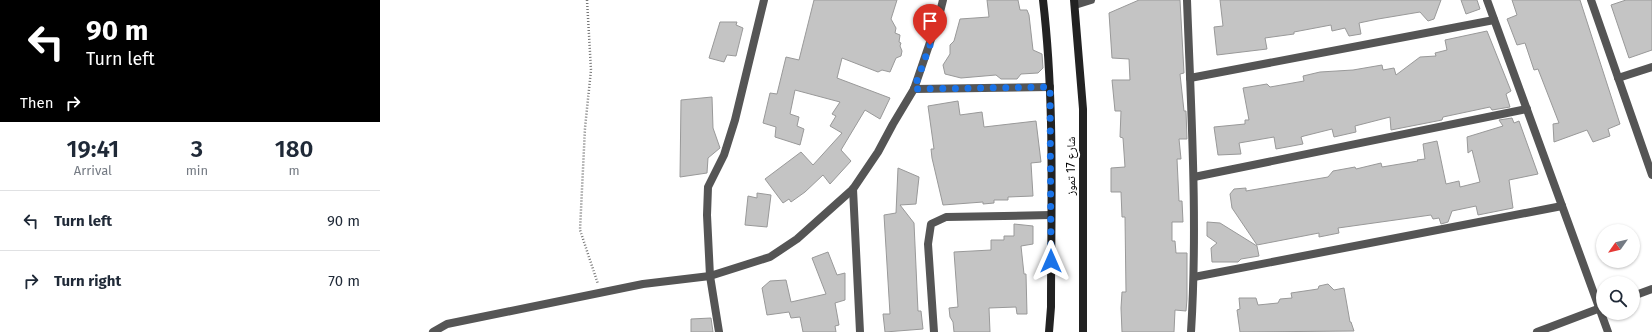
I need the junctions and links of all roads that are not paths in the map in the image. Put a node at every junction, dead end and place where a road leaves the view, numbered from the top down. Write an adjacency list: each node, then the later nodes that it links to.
1 (764, 0): 21 (street)
2 (943, 0): 14 (street)
3 (1043, 0): 13 (main road, شارع 17 تموز)
4 (1091, 0): 8 (street)
5 (1187, 0): 11 (street)
6 (1487, 0): 9 (street)
7 (1591, 0): 12 (street)
8 (1075, 2): 33 (main road, شارع 17 تموز)
9 (1494, 20): 11 (street); 15 (street)
10 (1652, 67): 12 (street)
11 (1190, 78): 17 (street)
12 (1618, 78): 16 (street)
13 (1050, 87): 14 (street); 20 (main road, شارع 17 تموز)
14 (914, 89): 18 (street)
15 (1527, 109): 17 (street); 19 (street)
16 (1651, 170)
17 (1194, 177): 22 (street)
18 (853, 189): 21 (street); 30 (street)
19 (1562, 206): 22 (street); 25 (street)
20 (1051, 215): 31 (street); 32 (main road, شارع 17 تموز)
21 (710, 276): 28 (street); 29 (street)
22 (1194, 277): 34 (street)
23 (1652, 289): 24 (street)
24 (1640, 293)
25 (1596, 295)
26 (1596, 310): 35 (street)
27 (1604, 320): 36 (street)
28 (433, 332)
29 (719, 332)
30 (860, 332)
31 (934, 332)
32 (1049, 332)
33 (1083, 332)
34 (1191, 332)
35 (1537, 332)
36 (1608, 332)

